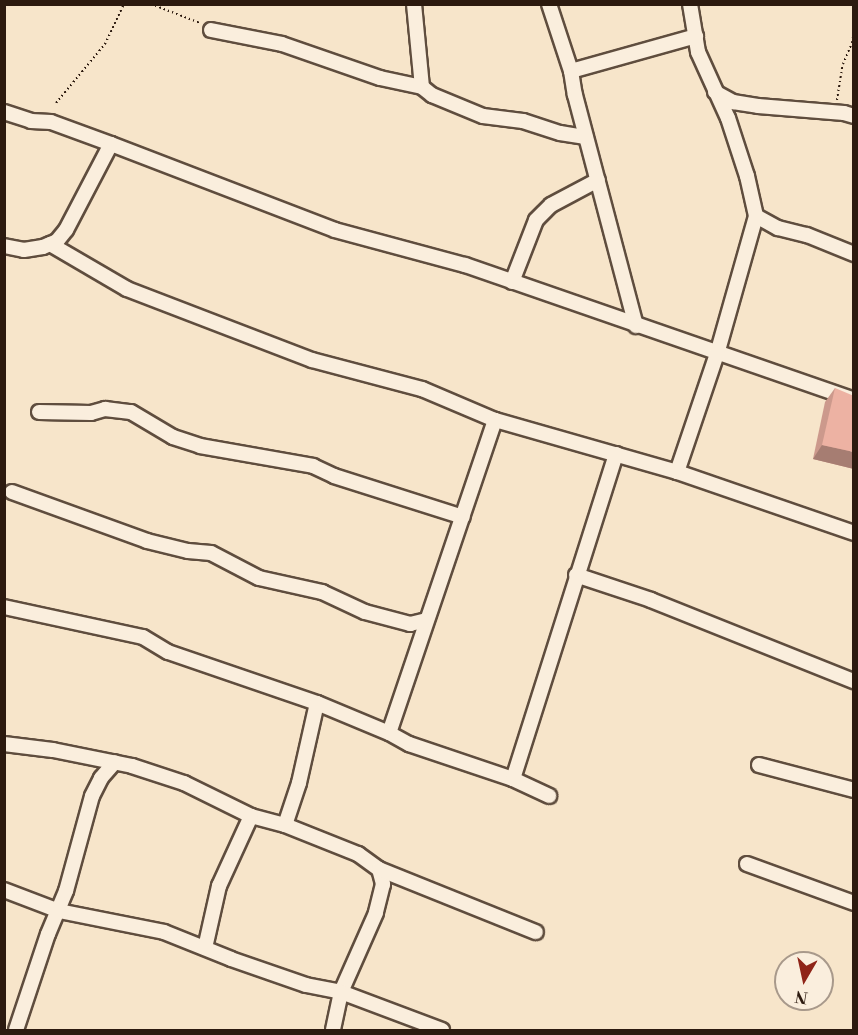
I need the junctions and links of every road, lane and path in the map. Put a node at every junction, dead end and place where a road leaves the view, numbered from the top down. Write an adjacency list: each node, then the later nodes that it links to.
1 (124, 4): 12 (path)
2 (151, 4): 6 (path)
3 (414, 4): 10 (street)
4 (549, 4): 9 (street)
5 (690, 4): 8 (street)
6 (214, 30): 10 (street)
7 (854, 30): 14 (path)
8 (696, 36): 9 (street); 11 (street)
9 (572, 71): 16 (street)
10 (422, 87): 16 (street)
11 (715, 92): 14 (street); 19 (street)
12 (56, 103)
13 (4, 112): 17 (street)
14 (835, 112): 15 (street)
15 (854, 116)
16 (586, 137): 18 (street)
17 (111, 144): 20 (street); 23 (street)
18 (598, 180): 23 (street); 24 (street)
19 (756, 216): 22 (street); 25 (street)
20 (50, 244): 21 (street); 28 (street)
21 (4, 246)
22 (854, 254)
23 (512, 282): 24 (street)
24 (636, 326): 25 (street)
25 (717, 354): 26 (street); 30 (street)
26 (854, 400)
27 (39, 412): 32 (street)
28 (495, 420): 29 (street); 32 (street)
29 (616, 454): 30 (street); 34 (street)
30 (677, 472): 33 (street)
31 (12, 492): 36 (street)
32 (463, 517): 36 (street)
33 (854, 533)
34 (576, 575): 37 (street); 43 (street)
35 (4, 607): 38 (street)
36 (427, 620): 39 (street)
37 (854, 681)
38 (317, 703): 39 (street); 47 (street)
39 (389, 733): 43 (street)
40 (4, 744): 41 (street)
41 (115, 762): 46 (street); 52 (street)
42 (759, 765): 44 (street)
43 (513, 779): 45 (street)
44 (854, 790)
45 (549, 796)
46 (250, 816): 47 (street); 54 (street)
47 (285, 825): 49 (street)
48 (747, 864): 51 (street)
49 (379, 869): 53 (street); 55 (street)
50 (4, 890): 52 (street)
51 (854, 903)
52 (58, 911): 54 (street); 56 (street)
53 (536, 932)
54 (205, 948): 55 (street)
55 (341, 992): 57 (street); 58 (street)
56 (16, 1030)
57 (333, 1030)
58 (442, 1030)

